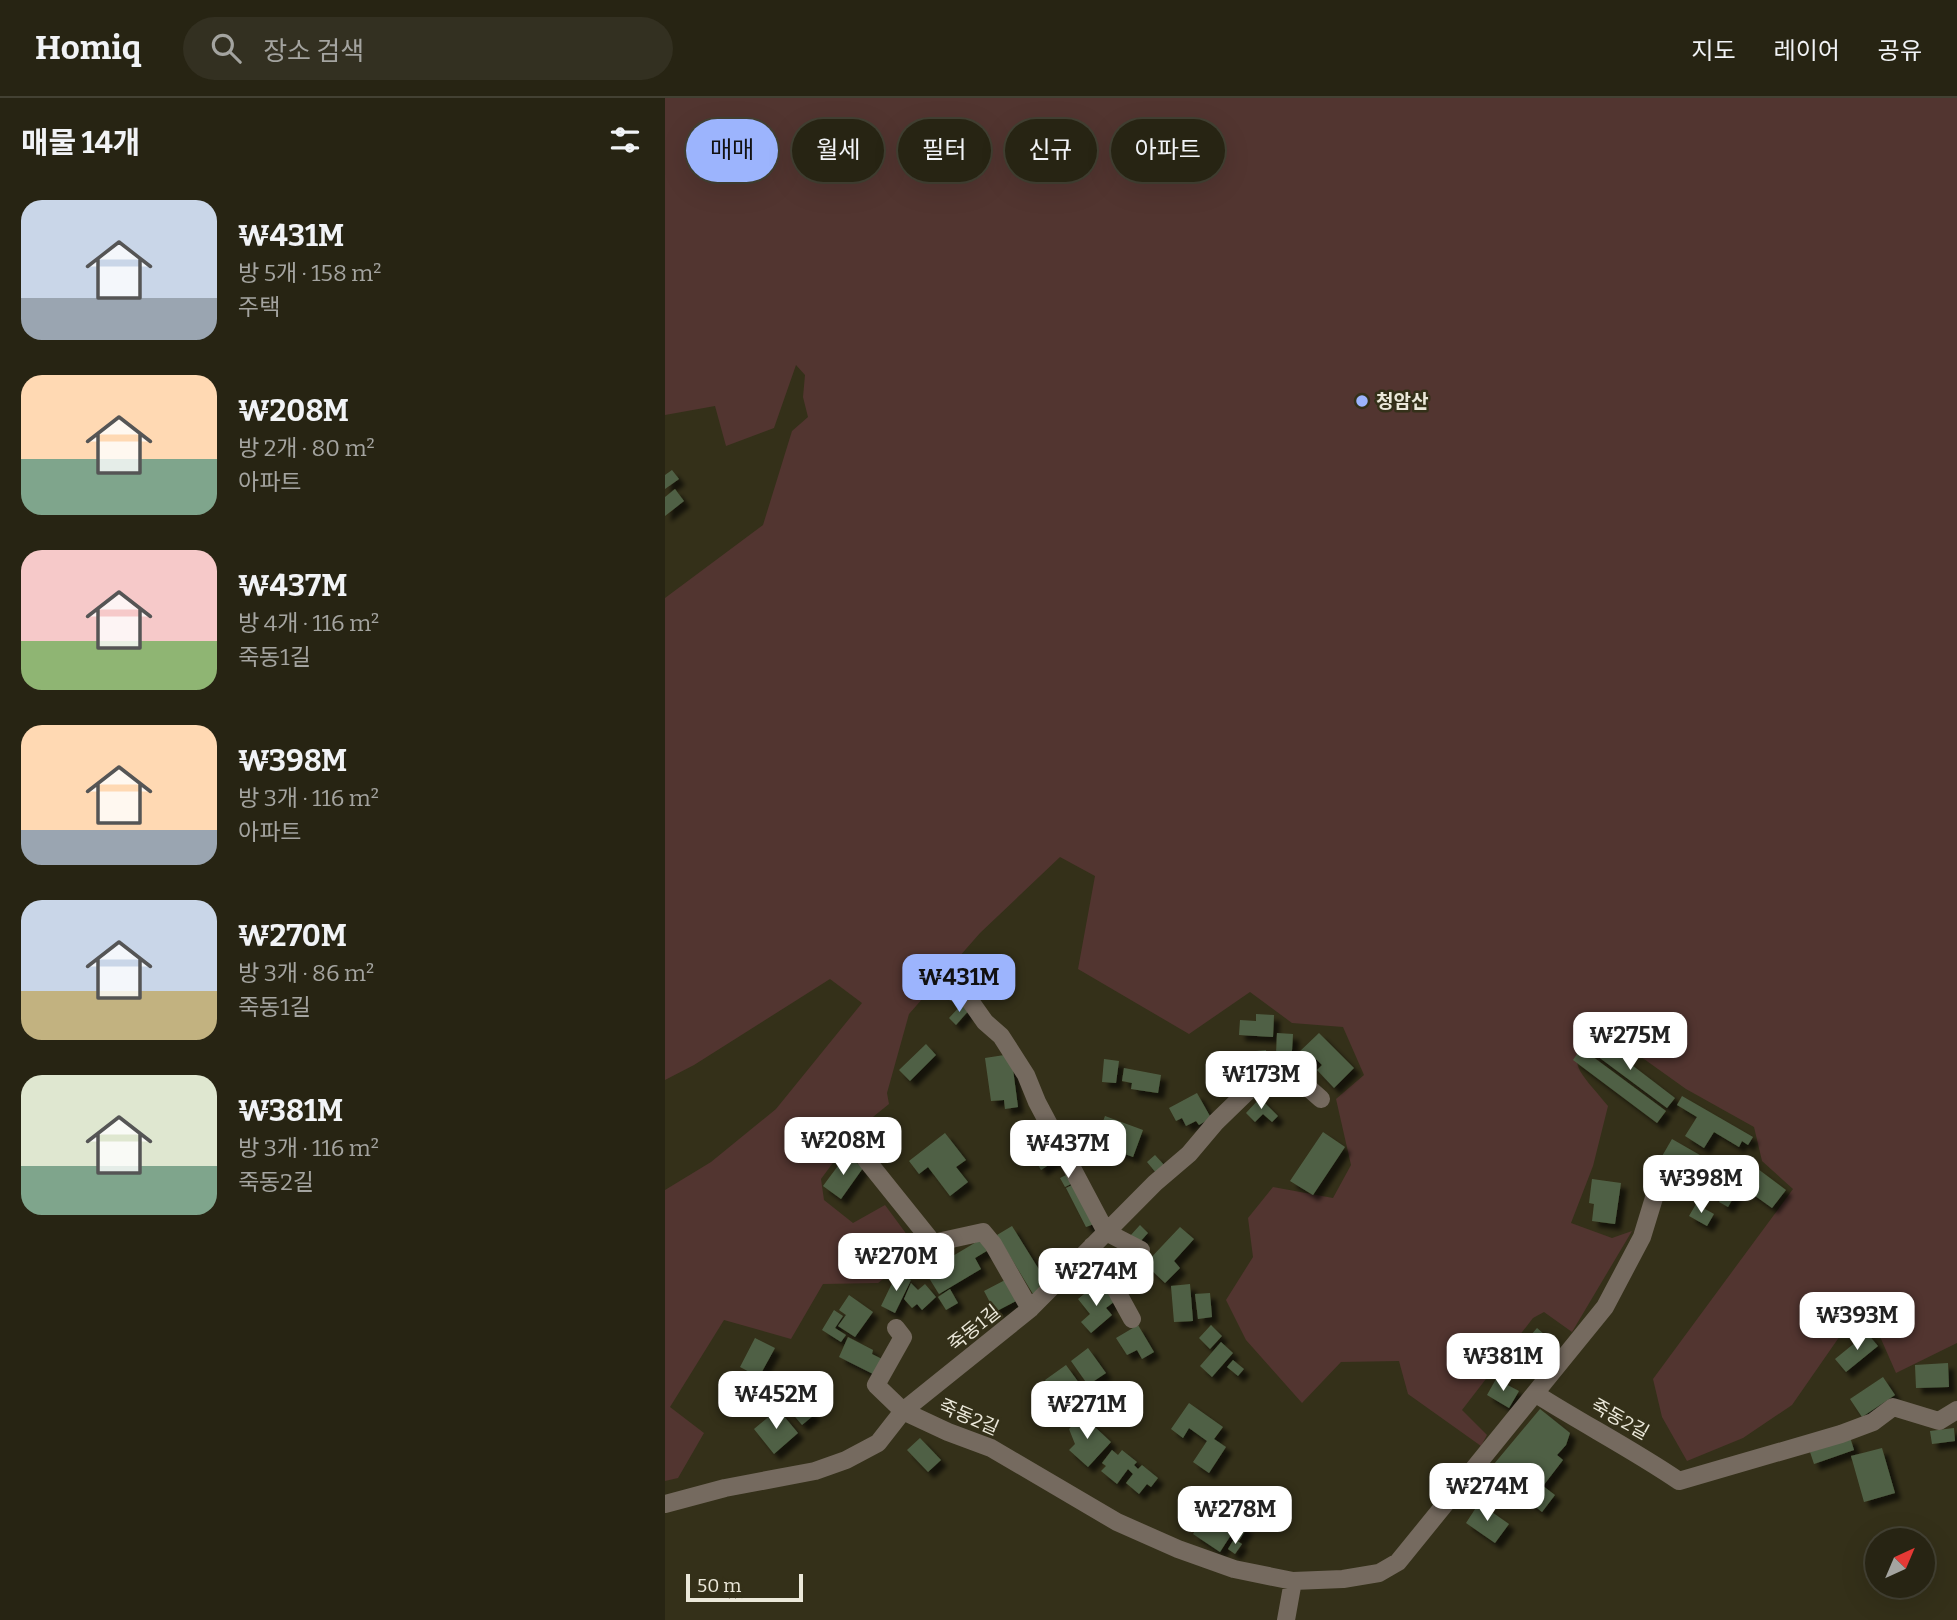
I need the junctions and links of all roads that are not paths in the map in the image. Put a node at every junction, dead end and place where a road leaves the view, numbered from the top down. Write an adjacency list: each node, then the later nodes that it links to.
1 (953, 992): 5 (street)
2 (1321, 1099): 5 (street, 죽동1길)
3 (864, 1157): 8 (street)
4 (1698, 1190): 11 (street)
5 (1106, 1232): 6 (street, 죽동1길); 7 (street)
6 (1092, 1246): 8 (street, 죽동1길); 9 (street)
7 (1141, 1250)
8 (1030, 1309): 13 (street, 죽동1길)
9 (1132, 1318)
10 (896, 1328): 13 (street)
11 (1536, 1394): 12 (street, 죽동2길); 15 (street, 죽동2길)
12 (1957, 1410)
13 (902, 1411): 14 (street, 죽동1길); 15 (street, 죽동2길)
14 (665, 1504)
15 (1293, 1581): 16 (street)
16 (1286, 1620)

